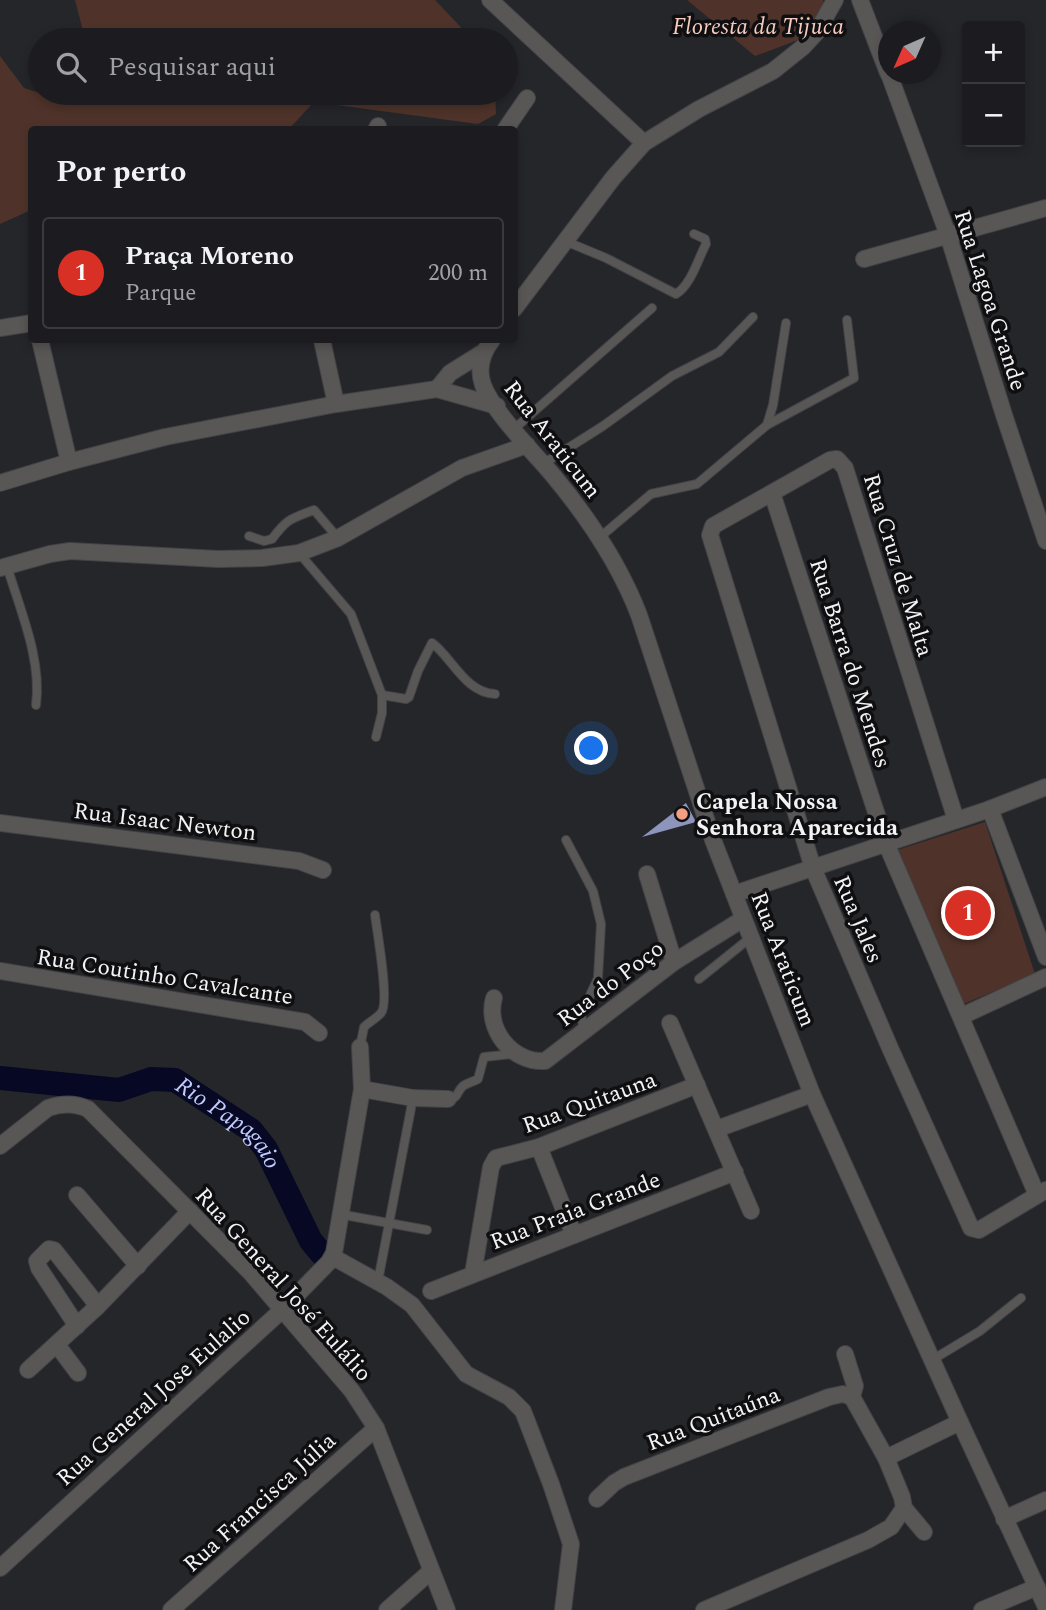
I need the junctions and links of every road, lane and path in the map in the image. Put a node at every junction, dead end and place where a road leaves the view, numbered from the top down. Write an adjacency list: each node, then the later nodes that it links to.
1 (490, 0): 8 (street)
2 (835, 0): 8 (street)
3 (860, 0): 4 (street, Rua Lagoa Grande)
4 (878, 45)
5 (893, 84): 11 (street, Rua Lagoa Grande)
6 (527, 98): 7 (street)
7 (508, 126)
8 (644, 143): 12 (street)
9 (1046, 208): 11 (street)
10 (694, 234): 12 (lane)
11 (948, 235): 13 (street); 38 (street, Rua Lagoa Grande)
12 (565, 241): 14 (street)
13 (864, 259)
14 (518, 304)
15 (652, 308): 28 (lane)
16 (753, 317): 31 (lane)
17 (847, 320): 27 (lane)
18 (786, 323): 27 (lane)
19 (28, 324): 20 (street)
20 (0, 328)
21 (41, 343): 30 (street)
22 (323, 343): 25 (street)
23 (483, 345): 24 (street); 26 (street, Rua Araticum)
24 (437, 390): 25 (street); 26 (street)
25 (336, 404): 30 (street)
26 (497, 406): 28 (street, Rua Araticum)
27 (767, 425): 37 (lane)
28 (514, 429): 29 (street, Rua Araticum)
29 (527, 444): 31 (street, Rua Araticum); 36 (street)
30 (69, 462): 32 (street)
31 (543, 464): 37 (street, Rua Araticum)
32 (0, 483)
33 (772, 493): 34 (street, Rua Cruz de Malta); 47 (street, Rua Cruz de Malta); 50 (street, Rua Barra do Mendes)
34 (715, 524): 51 (street, Rua Jales)
35 (249, 536): 36 (lane)
36 (338, 538): 39 (street)
37 (599, 538): 54 (street, Rua Araticum)
38 (1046, 541)
39 (299, 553): 40 (street); 42 (lane)
40 (3, 567): 43 (lane)
41 (495, 694): 42 (lane)
42 (382, 695): 44 (lane)
43 (36, 705)
44 (376, 737)
45 (1046, 787): 46 (street)
46 (990, 809): 47 (street); 58 (street)
47 (956, 820): 50 (street)
48 (0, 823): 52 (street, Rua Isaac Newton)
49 (566, 840): 66 (lane)
50 (886, 843): 51 (street); 64 (street, Rua Barra do Mendes)
51 (813, 868): 54 (street); 79 (street, Rua Jales)
52 (323, 870)
53 (647, 874): 59 (street)
54 (734, 894): 56 (street, Rua Araticum)
55 (375, 915): 68 (lane)
56 (743, 919): 57 (street, Rua Araticum); 59 (street, Rua do Poço)
57 (750, 938): 62 (lane); 72 (street, Rua Araticum)
58 (1046, 957)
59 (674, 962): 66 (street, Rua do Poço)
60 (0, 971): 67 (street, Rua Coutinho Cavalcante)
61 (1046, 977): 64 (street)
62 (699, 979)
63 (494, 998): 69 (street)
64 (962, 1016): 79 (street, Rua Barra do Mendes)
65 (670, 1023): 70 (street)
66 (584, 1030): 69 (street, Rua do Poço)
67 (319, 1033)
68 (360, 1047): 71 (street)
69 (510, 1049): 74 (lane)
70 (697, 1086): 75 (street); 77 (street, Rua Quitauna)
71 (362, 1088): 73 (street); 83 (street)
72 (812, 1094): 75 (street); 98 (street, Rua Araticum)
73 (413, 1098): 74 (street); 84 (lane)
74 (447, 1099)
75 (717, 1129): 78 (street)
76 (0, 1146): 81 (street, Rua General José Eulálio)
77 (538, 1147): 86 (street); 89 (street, Rua Quitauna)
78 (735, 1172): 82 (street); 86 (street, Rua Praia Grande)
79 (1042, 1192)
80 (77, 1195): 88 (street)
81 (190, 1211): 88 (street); 94 (street, Rua General José Eulálio)
82 (751, 1211)
83 (339, 1214): 84 (lane); 87 (street)
84 (388, 1223): 85 (lane); 90 (lane)
85 (427, 1230)
86 (574, 1235): 89 (street, Rua Praia Grande)
87 (333, 1257): 90 (street); 94 (street, Rua General Jose Eulalio)
88 (138, 1266): 93 (street)
89 (473, 1274): 91 (street, Rua Praia Grande)
90 (378, 1281): 117 (street)
91 (431, 1291)
92 (1021, 1297): 98 (lane)
93 (98, 1306): 95 (street); 95 (street)
94 (281, 1311): 103 (street, Rua General José Eulálio); 110 (street, Rua General Jose Eulalio)
95 (77, 1326): 96 (street)
96 (57, 1345): 99 (street); 100 (street)
97 (845, 1353): 101 (street)
98 (932, 1360): 102 (street, Rua Araticum)
99 (28, 1370)
100 (78, 1373)
101 (852, 1397): 104 (street); 105 (street, Rua Quitaúna)
102 (960, 1422): 104 (street); 108 (street, Rua Araticum)
103 (376, 1428): 111 (street, Rua General José Eulálio); 114 (street, Rua Francisca Júlia)
104 (886, 1458): 107 (street)
105 (597, 1499)
106 (1046, 1500): 108 (street)
107 (904, 1508): 109 (street); 118 (street)
108 (1004, 1519): 112 (street, Rua Araticum)
109 (924, 1532)
110 (0, 1568)
111 (430, 1571): 115 (street); 116 (street, Rua General José Eulálio)
112 (1037, 1587): 113 (street, Rua Araticum); 119 (street)
113 (1046, 1607)
114 (172, 1610)
115 (387, 1610)
116 (447, 1610)
117 (562, 1610)
118 (704, 1610)
119 (982, 1610)

